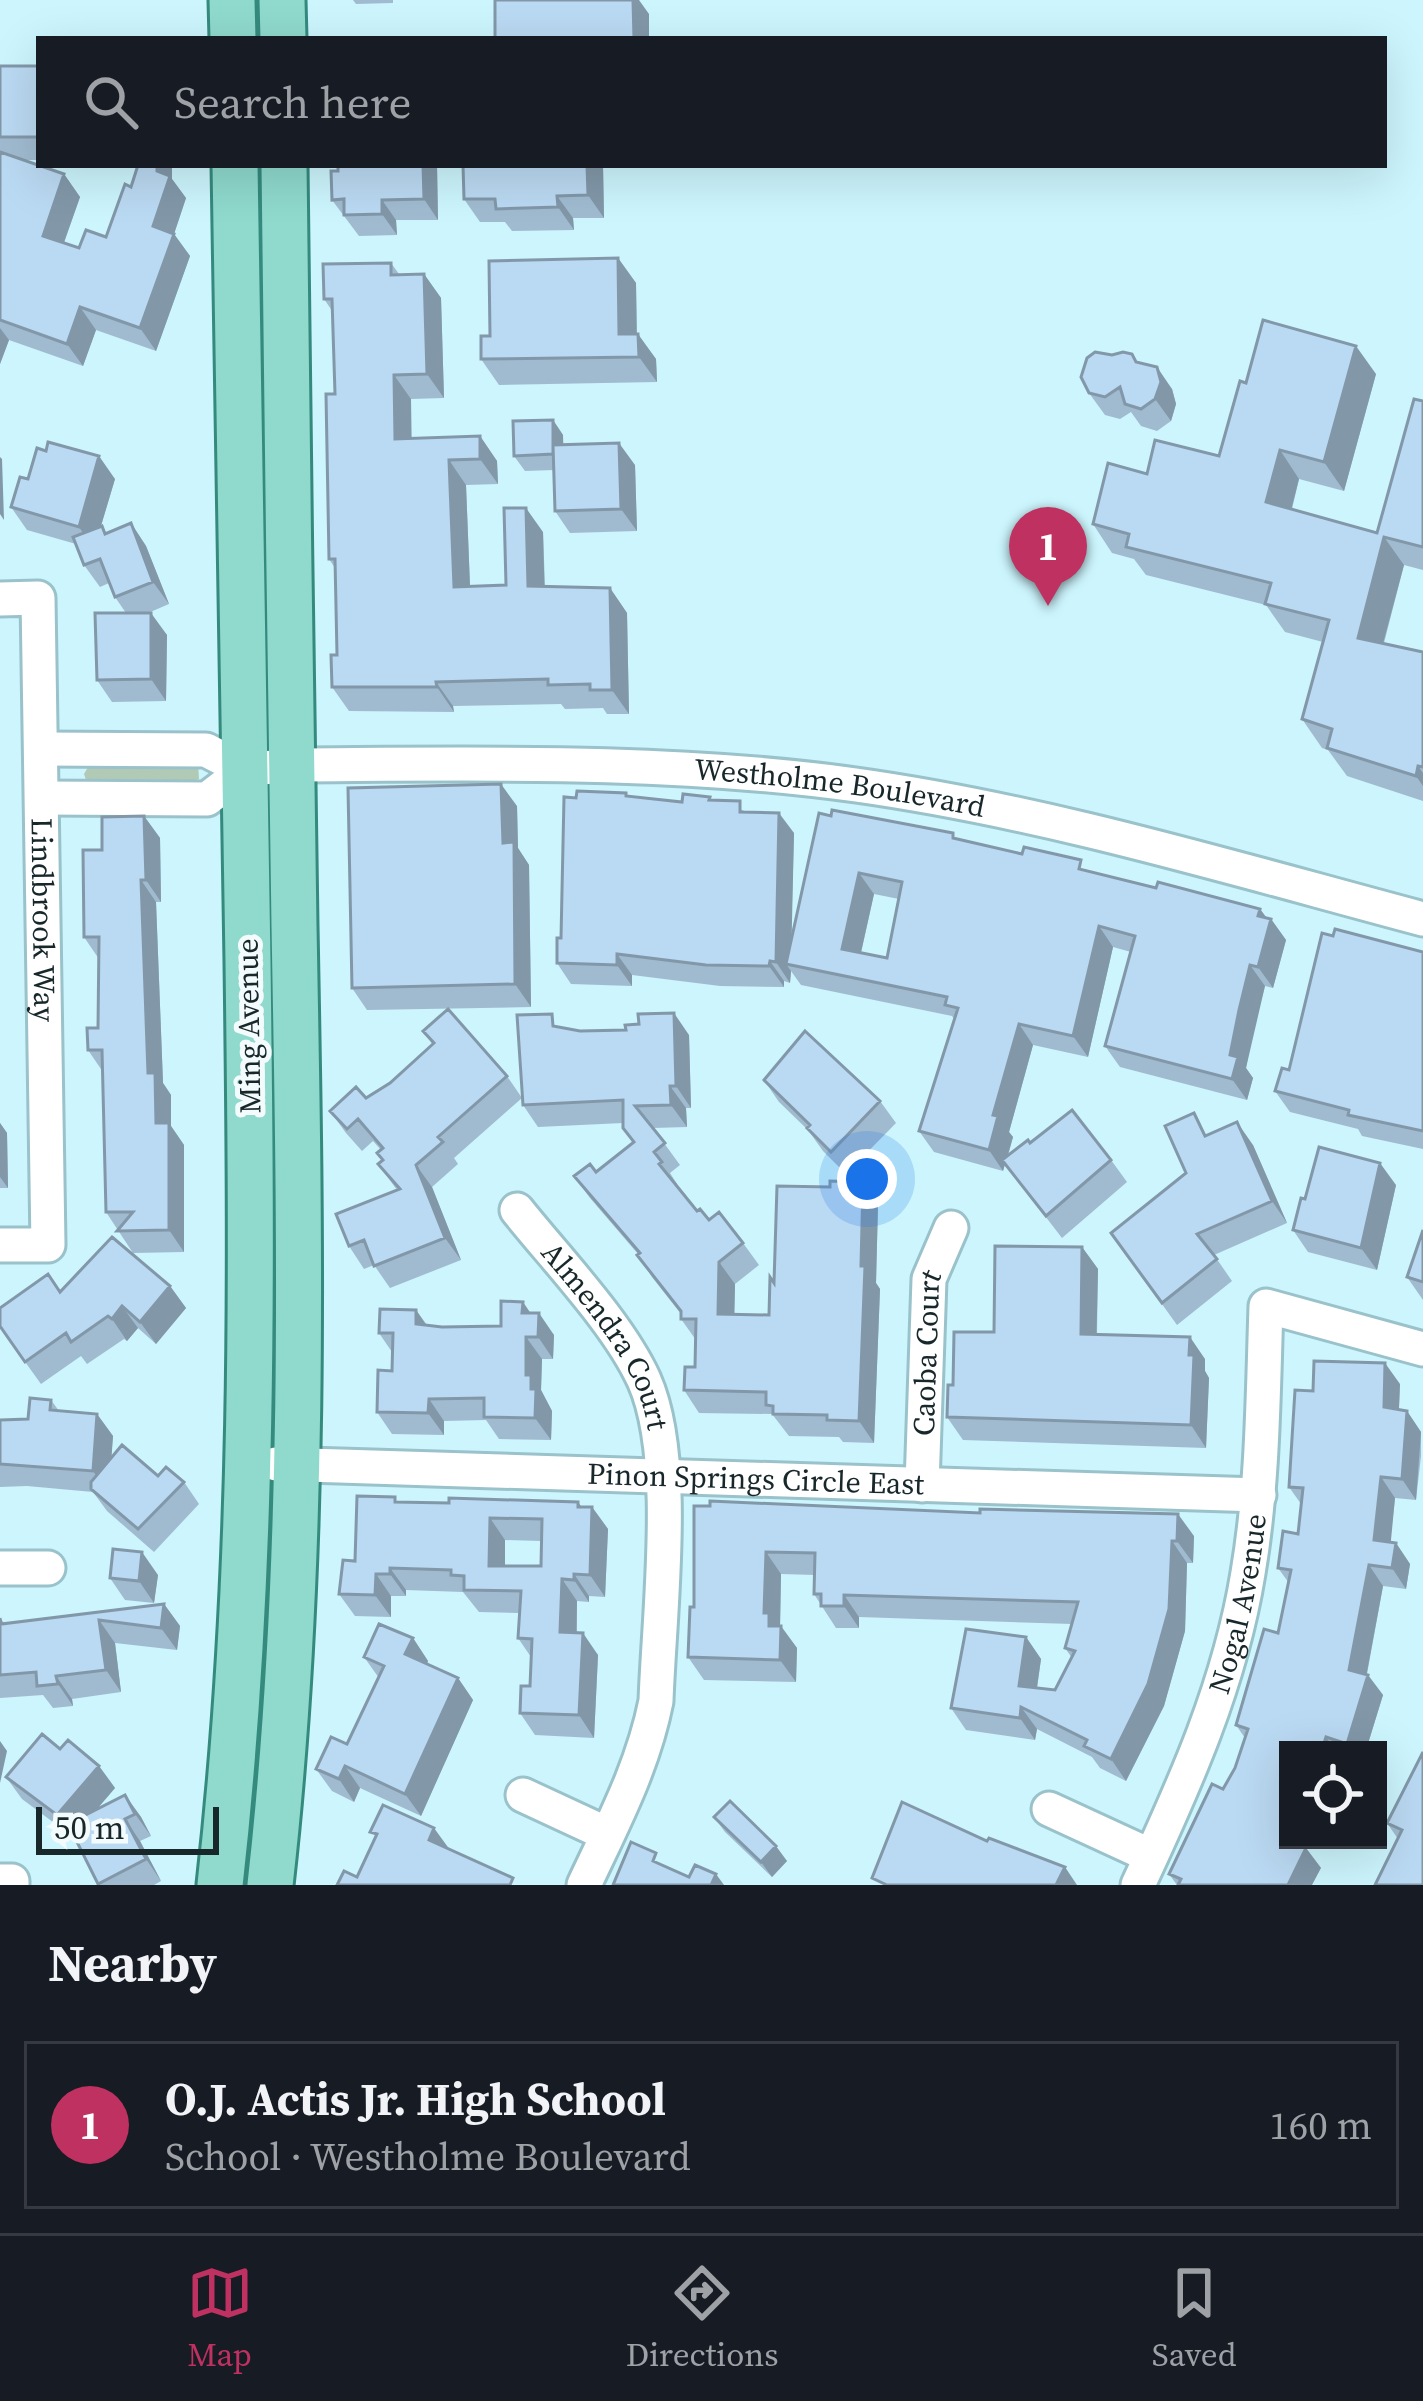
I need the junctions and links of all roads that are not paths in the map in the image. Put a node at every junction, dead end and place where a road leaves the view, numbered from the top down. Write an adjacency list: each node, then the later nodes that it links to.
1 (232, 0): 3 (main road)
2 (282, 0): 4 (main road)
3 (233, 36)
4 (283, 36)
5 (235, 168): 10 (main road, Ming Avenue)
6 (284, 168): 9 (main road, Ming Avenue)
7 (0, 599): 8 (street, Lindbrook Way)
8 (42, 749): 10 (street, Westholme Boulevard); 11 (street, Lindbrook Way)
9 (292, 765): 10 (street, Westholme Boulevard); 12 (street, Westholme Boulevard); 17 (main road, Ming Avenue)
10 (245, 770): 11 (street, Westholme Boulevard); 18 (main road, Ming Avenue)
11 (44, 798): 15 (street, Lindbrook Way)
12 (1423, 919)
13 (517, 1210): 19 (street, Almendra Court)
14 (951, 1228): 20 (street, Caoba Court)
15 (0, 1245)
16 (1423, 1348): 21 (street, Nogal Avenue)
17 (299, 1462): 18 (street, Pinon Springs Circle East); 19 (street, Pinon Springs Circle East); 31 (main road, Ming Avenue)
18 (250, 1465): 30 (main road, Ming Avenue)
19 (663, 1478): 20 (street, Pinon Springs Circle East); 26 (street, Almendra Court)
20 (922, 1485): 21 (street, Pinon Springs Circle East)
21 (1259, 1495): 27 (street, Nogal Avenue)
22 (0, 1568): 23 (street)
23 (48, 1568)
24 (523, 1795): 26 (street)
25 (1049, 1809): 27 (street)
26 (607, 1834): 32 (street, Almendra Court)
27 (1144, 1871)
28 (0, 1881): 29 (street)
29 (12, 1885)
30 (220, 1885)
31 (270, 1885)
32 (584, 1885)

